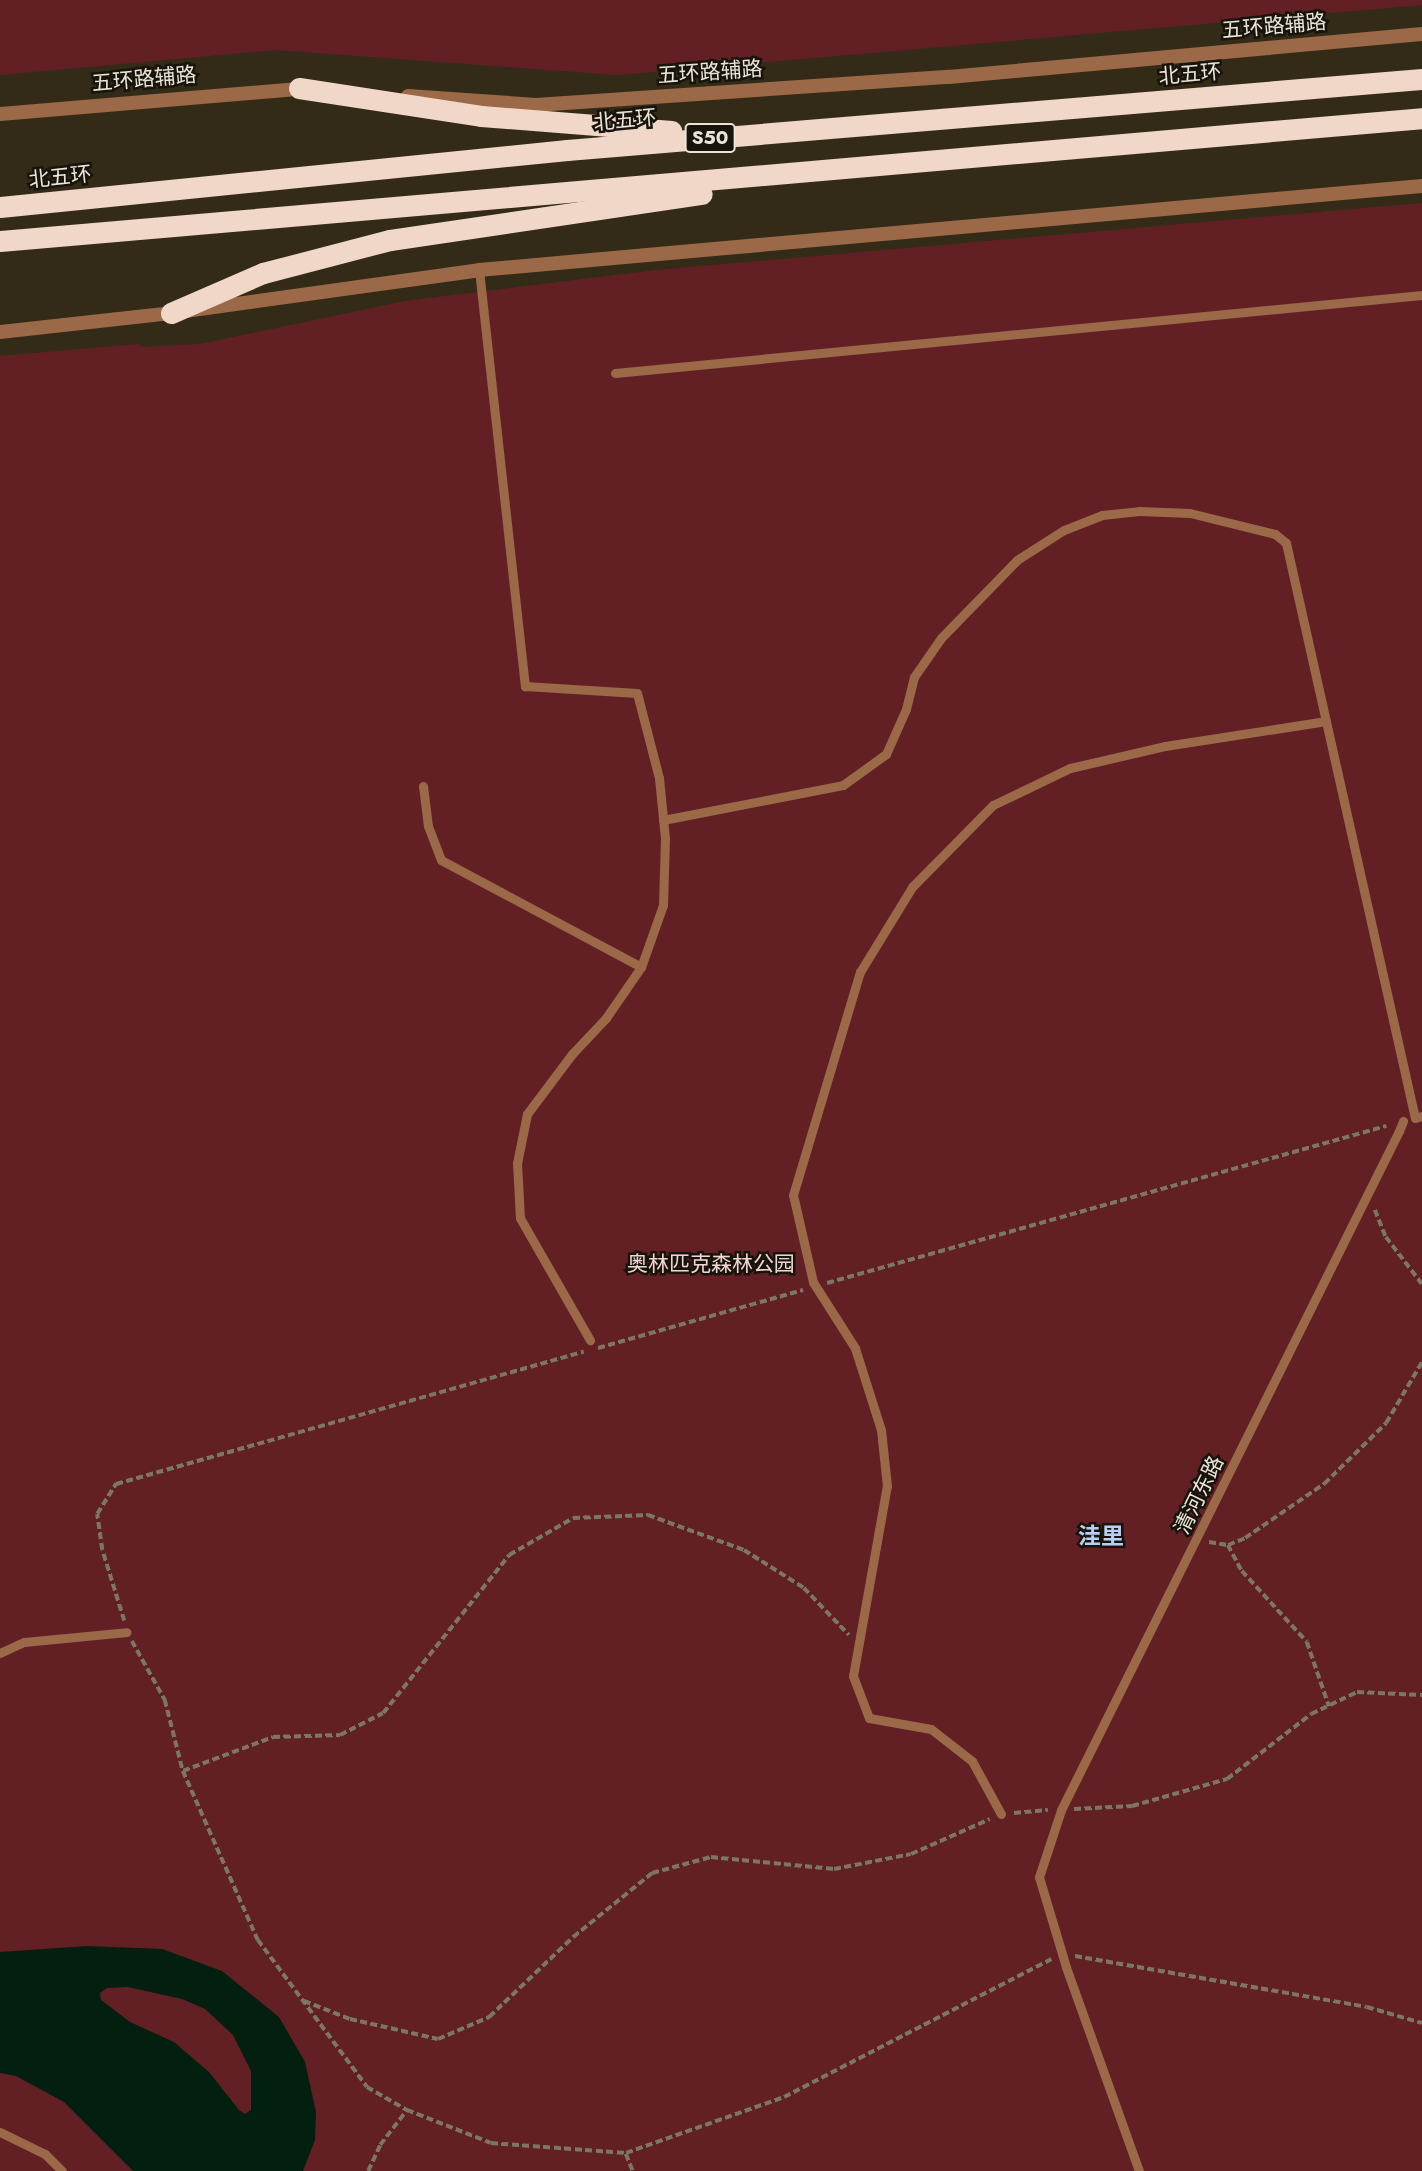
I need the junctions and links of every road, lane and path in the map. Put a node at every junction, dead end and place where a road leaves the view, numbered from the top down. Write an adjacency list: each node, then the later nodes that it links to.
1 (1422, 34): 3 (street, 五环路辅路)
2 (1422, 79): 6 (highway, 北五环 / S50)
3 (299, 88): 4 (street, 五环路辅路); 6 (highway)
4 (0, 114)
5 (1422, 118): 7 (highway, S50)
6 (725, 136): 9 (highway, 北五环 / S50)
7 (852, 169): 10 (highway, S50); 13 (highway)
8 (1422, 186): 11 (street)
9 (0, 207)
10 (0, 241)
11 (479, 270): 13 (street); 18 (lane)
12 (1422, 295): 15 (lane)
13 (171, 313): 14 (street)
14 (0, 332)
15 (614, 373)
16 (1326, 721): 18 (lane); 20 (lane); 24 (lane)
17 (423, 786): 19 (lane)
18 (663, 820): 19 (lane)
19 (641, 967): 25 (lane)
20 (1419, 1117): 24 (path)
21 (1404, 1121): 22 (lane, 清河东路, bridge)
22 (1368, 1194): 23 (path); 27 (lane, 清河东路)
23 (1422, 1284)
24 (816, 1287): 29 (path); 30 (lane)
25 (590, 1340)
26 (1422, 1362): 28 (path)
27 (1196, 1540): 28 (path); 35 (lane, 清河东路)
28 (1228, 1545): 33 (path)
29 (127, 1632): 31 (lane); 34 (path)
30 (858, 1644): 34 (path); 36 (lane)
31 (0, 1653)
32 (1422, 1695): 33 (path)
33 (1329, 1706): 35 (path)
34 (183, 1771): 38 (path)
35 (1062, 1810): 36 (path); 37 (lane, 清河东路)
36 (1002, 1814): 38 (path)
37 (1062, 1954): 39 (path); 42 (path); 46 (lane)
38 (303, 2001): 40 (path)
39 (1422, 2023)
40 (407, 2110): 42 (path); 44 (path)
41 (0, 2132): 43 (lane)
42 (626, 2153): 45 (path)
43 (62, 2171)
44 (368, 2171)
45 (633, 2171)
46 (1139, 2171)

